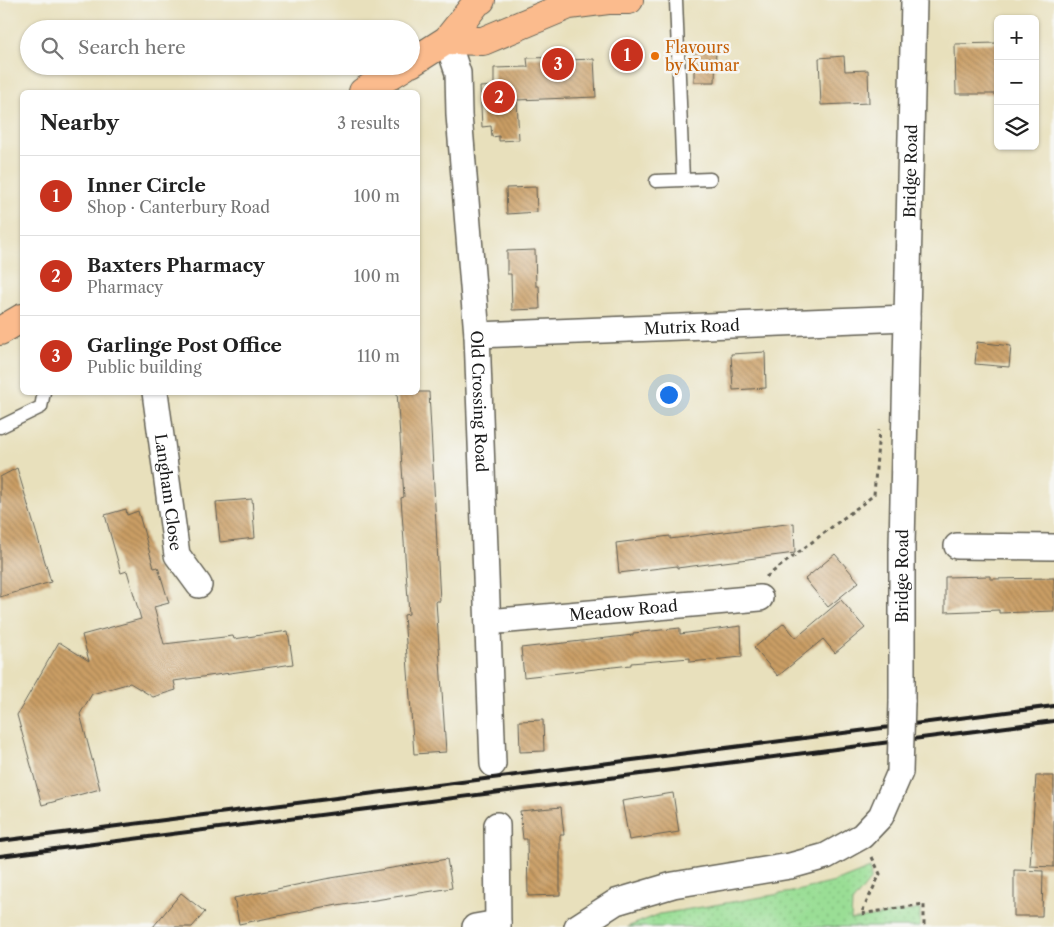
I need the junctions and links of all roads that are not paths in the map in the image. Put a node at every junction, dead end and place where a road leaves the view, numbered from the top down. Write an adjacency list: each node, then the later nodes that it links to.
1 (479, 0): 6 (highway)
2 (629, 0): 5 (highway)
3 (676, 0): 11 (lane)
4 (914, 0): 13 (street, Bridge Road)
5 (569, 3): 6 (highway)
6 (447, 40): 7 (highway); 14 (street, Old Crossing Road)
7 (420, 57)
8 (390, 75): 9 (highway)
9 (366, 90)
10 (710, 179): 11 (lane)
11 (683, 180): 12 (lane)
12 (656, 181)
13 (908, 318): 14 (street, Mutrix Road); 26 (street, Bridge Road, bridge)
14 (477, 335): 22 (street, Old Crossing Road)
15 (43, 395): 17 (lane)
16 (155, 395): 20 (street, Langham Close)
17 (0, 427)
18 (957, 546): 19 (street)
19 (1054, 547)
20 (199, 585)
21 (760, 598): 22 (street, Meadow Road)
22 (488, 622): 23 (street, Old Crossing Road)
23 (493, 764)
24 (497, 825): 25 (street)
25 (490, 926)
26 (577, 927)

